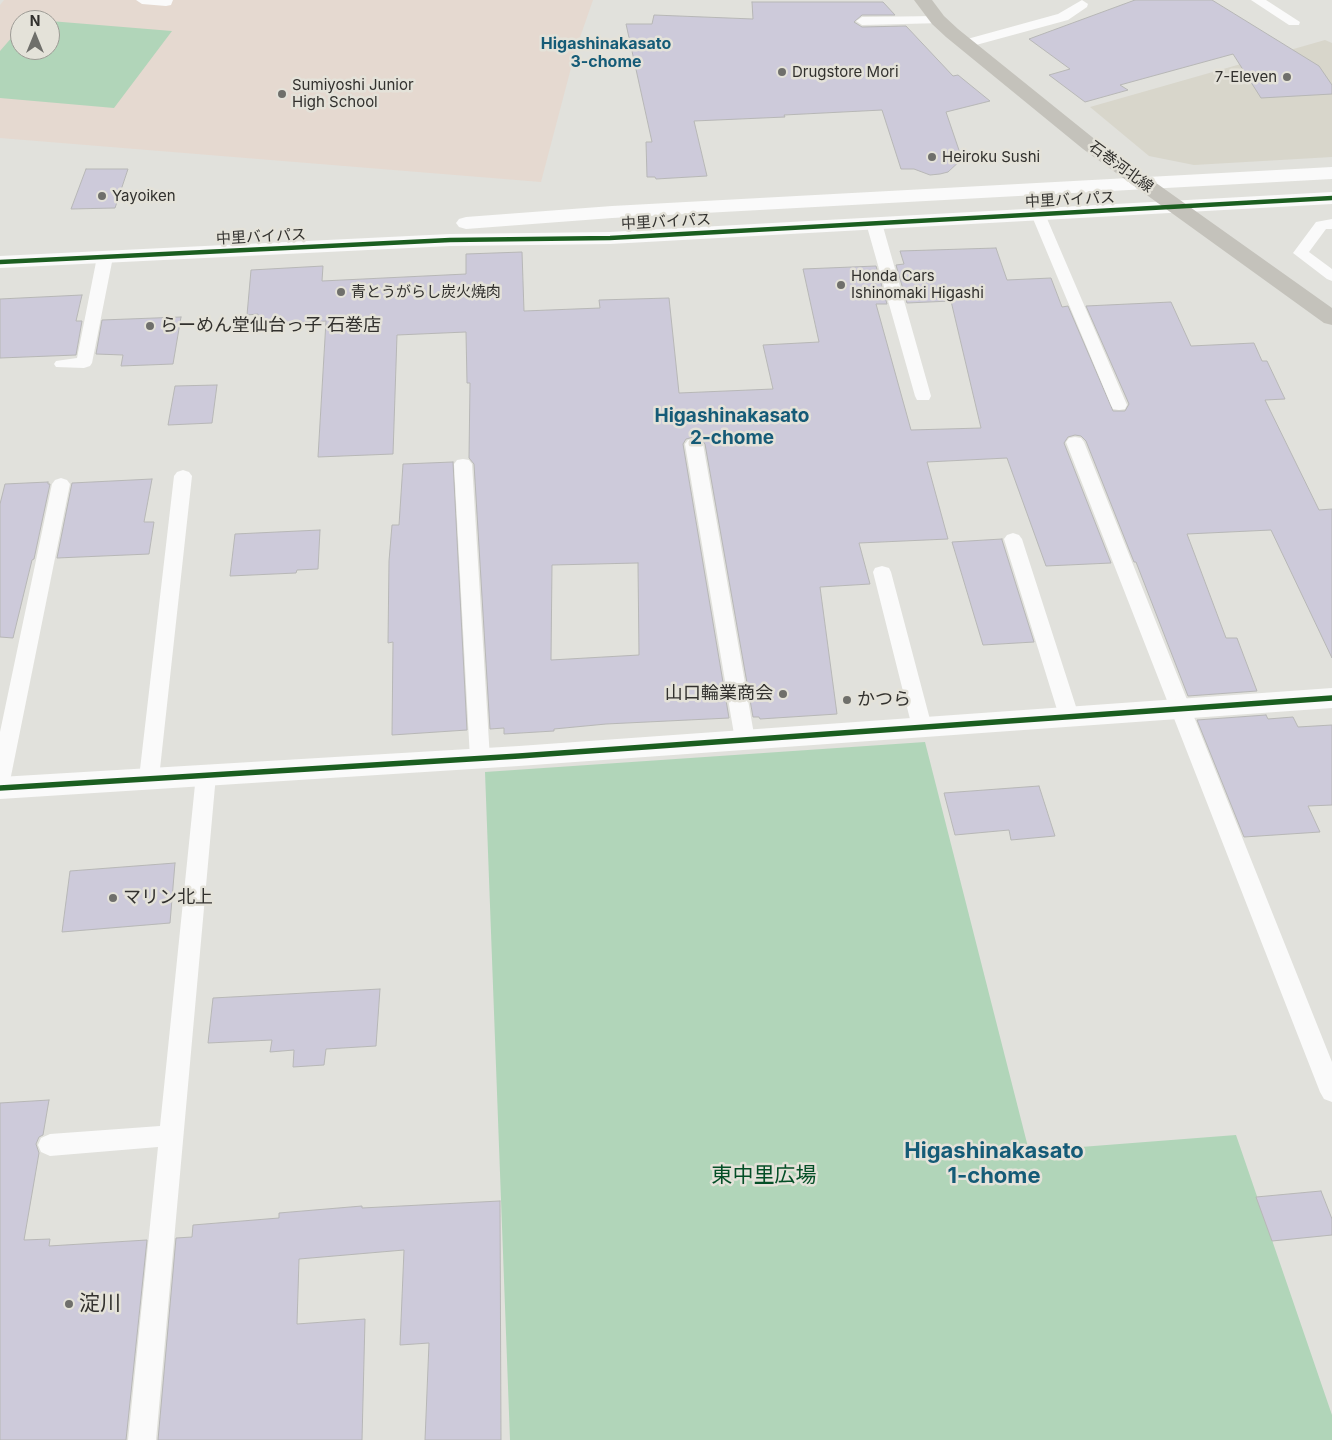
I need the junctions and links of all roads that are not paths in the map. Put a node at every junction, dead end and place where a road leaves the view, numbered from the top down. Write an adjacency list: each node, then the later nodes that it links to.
1 (142, 0): 2 (lane)
2 (167, 0)
3 (923, 0): 6 (main road, 石巻河北線)
4 (1257, 0): 8 (lane)
5 (1082, 4): 9 (lane)
6 (938, 20): 7 (lane); 9 (main road, 石巻河北線)
7 (862, 21)
8 (1294, 22)
9 (964, 44): 11 (main road, 石巻河北線)
10 (1332, 173): 11 (street, 中里バイパス)
11 (1144, 183): 13 (main road, 石巻河北線); 17 (street, 中里バイパス)
12 (1332, 198): 13 (street, 中里バイパス)
13 (1176, 207): 14 (street, 中里バイパス); 21 (main road, 石巻河北線)
14 (1038, 214): 15 (street, 中里バイパス); 24 (lane)
15 (874, 224): 17 (street, 中里バイパス); 23 (lane)
16 (1332, 224): 20 (lane)
17 (365, 244): 18 (street, 中里バイパス)
18 (105, 257): 19 (street, 中里バイパス); 22 (lane)
19 (0, 262)
20 (1332, 276)
21 (1332, 318)
22 (62, 364)
23 (922, 396)
24 (1119, 405)
25 (1075, 442): 33 (lane)
26 (694, 444): 36 (lane)
27 (463, 464): 37 (lane)
28 (183, 476): 39 (lane)
29 (61, 484): 40 (lane)
30 (1013, 539): 34 (lane)
31 (882, 572): 35 (lane)
32 (1332, 698): 33 (street)
33 (1179, 708): 34 (street); 42 (lane)
34 (1069, 716): 35 (street)
35 (922, 727): 36 (street)
36 (745, 740): 37 (street)
37 (480, 758): 38 (street)
38 (206, 775): 39 (street); 43 (lane)
39 (149, 778): 41 (street)
40 (0, 781)
41 (0, 788)
42 (1332, 1092)
43 (171, 1136): 44 (lane); 45 (lane)
44 (50, 1145)
45 (142, 1440)

